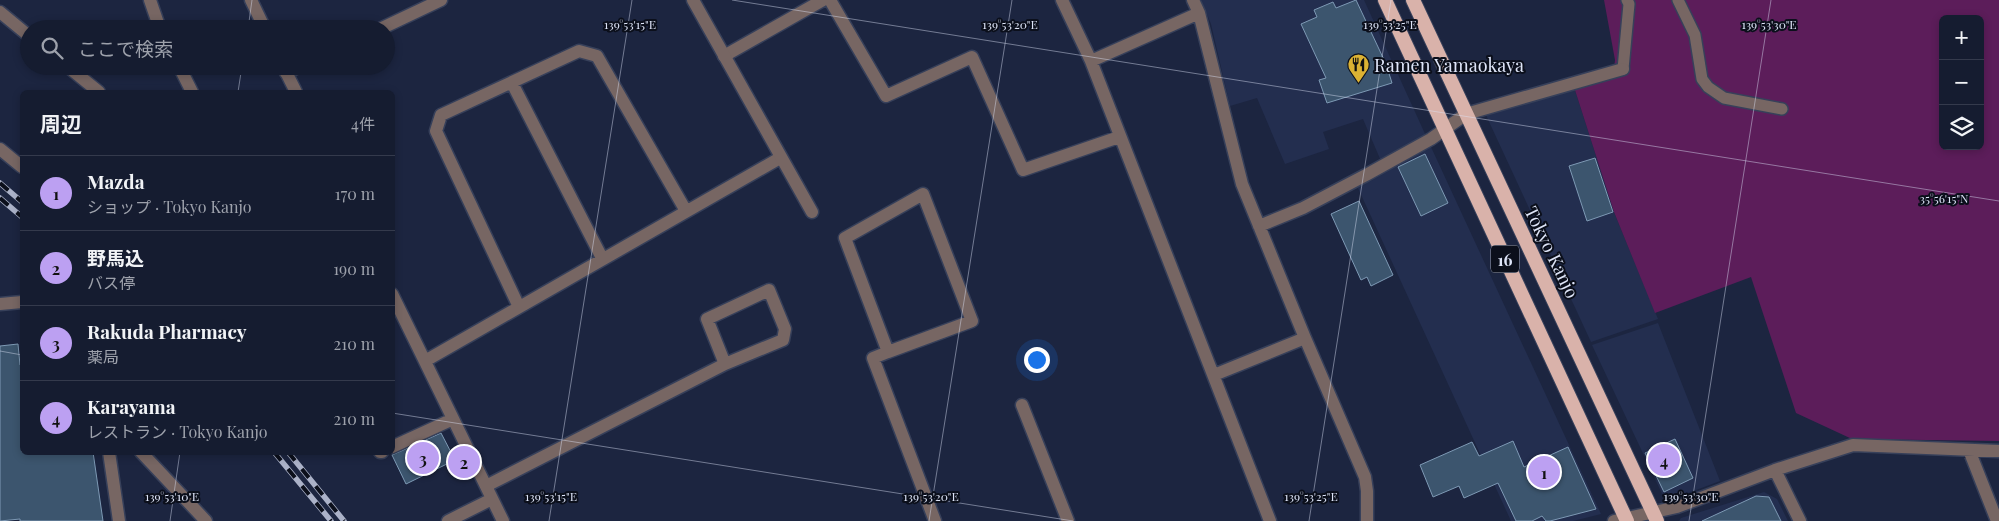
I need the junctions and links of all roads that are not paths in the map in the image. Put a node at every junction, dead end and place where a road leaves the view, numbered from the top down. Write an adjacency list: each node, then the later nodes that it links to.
1 (150, 0): 15 (street)
2 (441, 0): 17 (street)
3 (693, 0): 19 (street)
4 (823, 0): 19 (street)
5 (830, 0): 32 (street)
6 (1062, 0): 20 (street)
7 (1193, 0): 14 (street)
8 (1385, 0): 31 (highway, 16)
9 (1413, 0): 30 (highway, Tokyo Kanjo / 16)
10 (1678, 0): 29 (lane)
11 (1629, 1): 21 (lane)
12 (255, 2): 16 (street)
13 (0, 12): 18 (street)
14 (1199, 13): 20 (street); 38 (street)
15 (157, 20)
16 (262, 20)
17 (395, 22)
18 (20, 29)
19 (724, 56): 34 (street)
20 (1091, 62): 32 (street)
21 (1623, 69): 30 (street)
22 (78, 75): 26 (street)
23 (184, 75): 27 (street)
24 (288, 75): 28 (street)
25 (512, 83): 36 (street); 39 (street); 43 (street)
26 (97, 90)
27 (191, 90)
28 (295, 90)
29 (1782, 110)
30 (1466, 114): 31 (street); 59 (highway, Tokyo Kanjo / 16)
31 (1445, 130): 38 (street); 60 (highway, 16)
32 (1119, 137): 48 (street)
33 (0, 149): 35 (street)
34 (780, 158): 36 (street); 37 (street)
35 (20, 165)
36 (686, 211): 39 (street)
37 (812, 212)
38 (1259, 226): 44 (street)
39 (602, 258): 43 (street)
40 (395, 300): 46 (street)
41 (20, 302): 42 (street)
42 (0, 304)
43 (519, 307): 46 (street)
44 (1305, 338): 48 (street); 68 (street)
45 (888, 352): 45 (street); 65 (street)
46 (426, 361): 50 (street)
47 (725, 364): 47 (street); 57 (street)
48 (1214, 375): 67 (street)
49 (1022, 405): 66 (street)
50 (453, 419): 51 (street); 57 (street)
51 (395, 447)
52 (1968, 450): 53 (street); 56 (street); 70 (street)
53 (1999, 450)
54 (109, 455): 61 (street)
55 (144, 455): 62 (street)
56 (1775, 470): 59 (street); 69 (street)
57 (486, 486): 58 (street)
58 (492, 499): 63 (street); 64 (street)
59 (1656, 517): 60 (street)
60 (1623, 520)
61 (118, 521)
62 (206, 521)
63 (448, 521)
64 (503, 521)
65 (935, 521)
66 (1068, 521)
67 (1270, 521)
68 (1367, 521)
69 (1800, 521)
70 (1996, 521)

